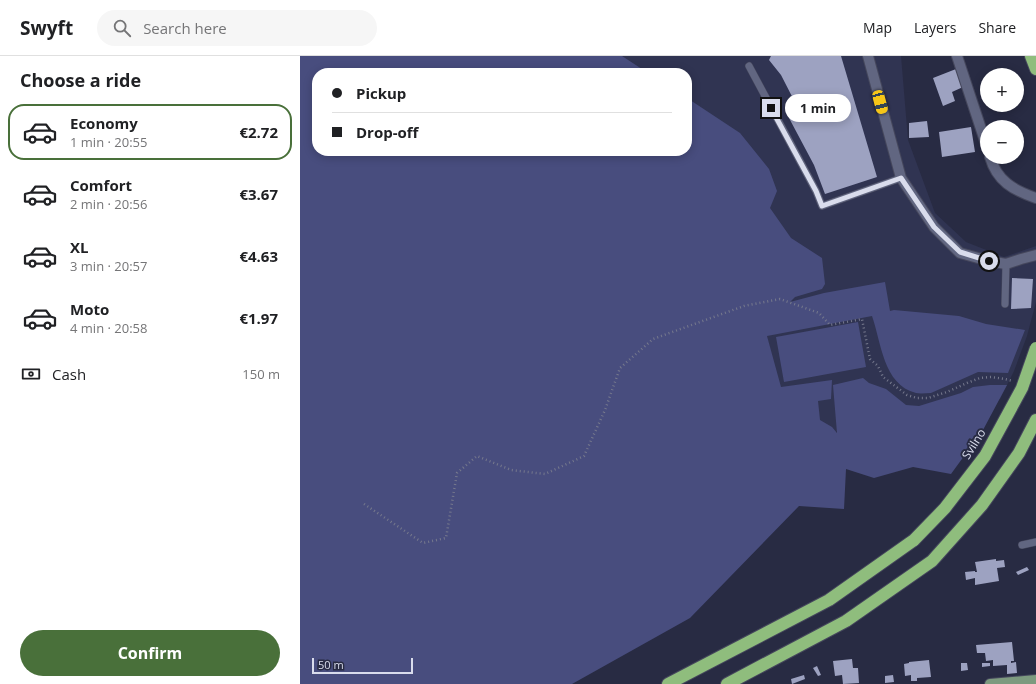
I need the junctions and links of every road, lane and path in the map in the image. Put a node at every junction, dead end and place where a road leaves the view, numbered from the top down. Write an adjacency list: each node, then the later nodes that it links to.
1 (868, 56): 8 (street)
2 (957, 56): 6 (street)
3 (1031, 56): 5 (highway)
4 (749, 66): 8 (lane)
5 (1036, 69)
6 (980, 126)
7 (992, 164): 9 (street)
8 (901, 178): 11 (street)
9 (1036, 198)
10 (1036, 255): 11 (street)
11 (1006, 264): 12 (lane)
12 (1004, 304)
13 (1036, 348): 20 (highway, Svilno, bridge)
14 (1018, 383): 16 (path)
15 (1036, 420): 21 (highway)
16 (364, 504)
17 (1036, 542): 18 (lane)
18 (1022, 545)
19 (1036, 680): 22 (main road)
20 (668, 684)
21 (727, 684)
22 (990, 684)

